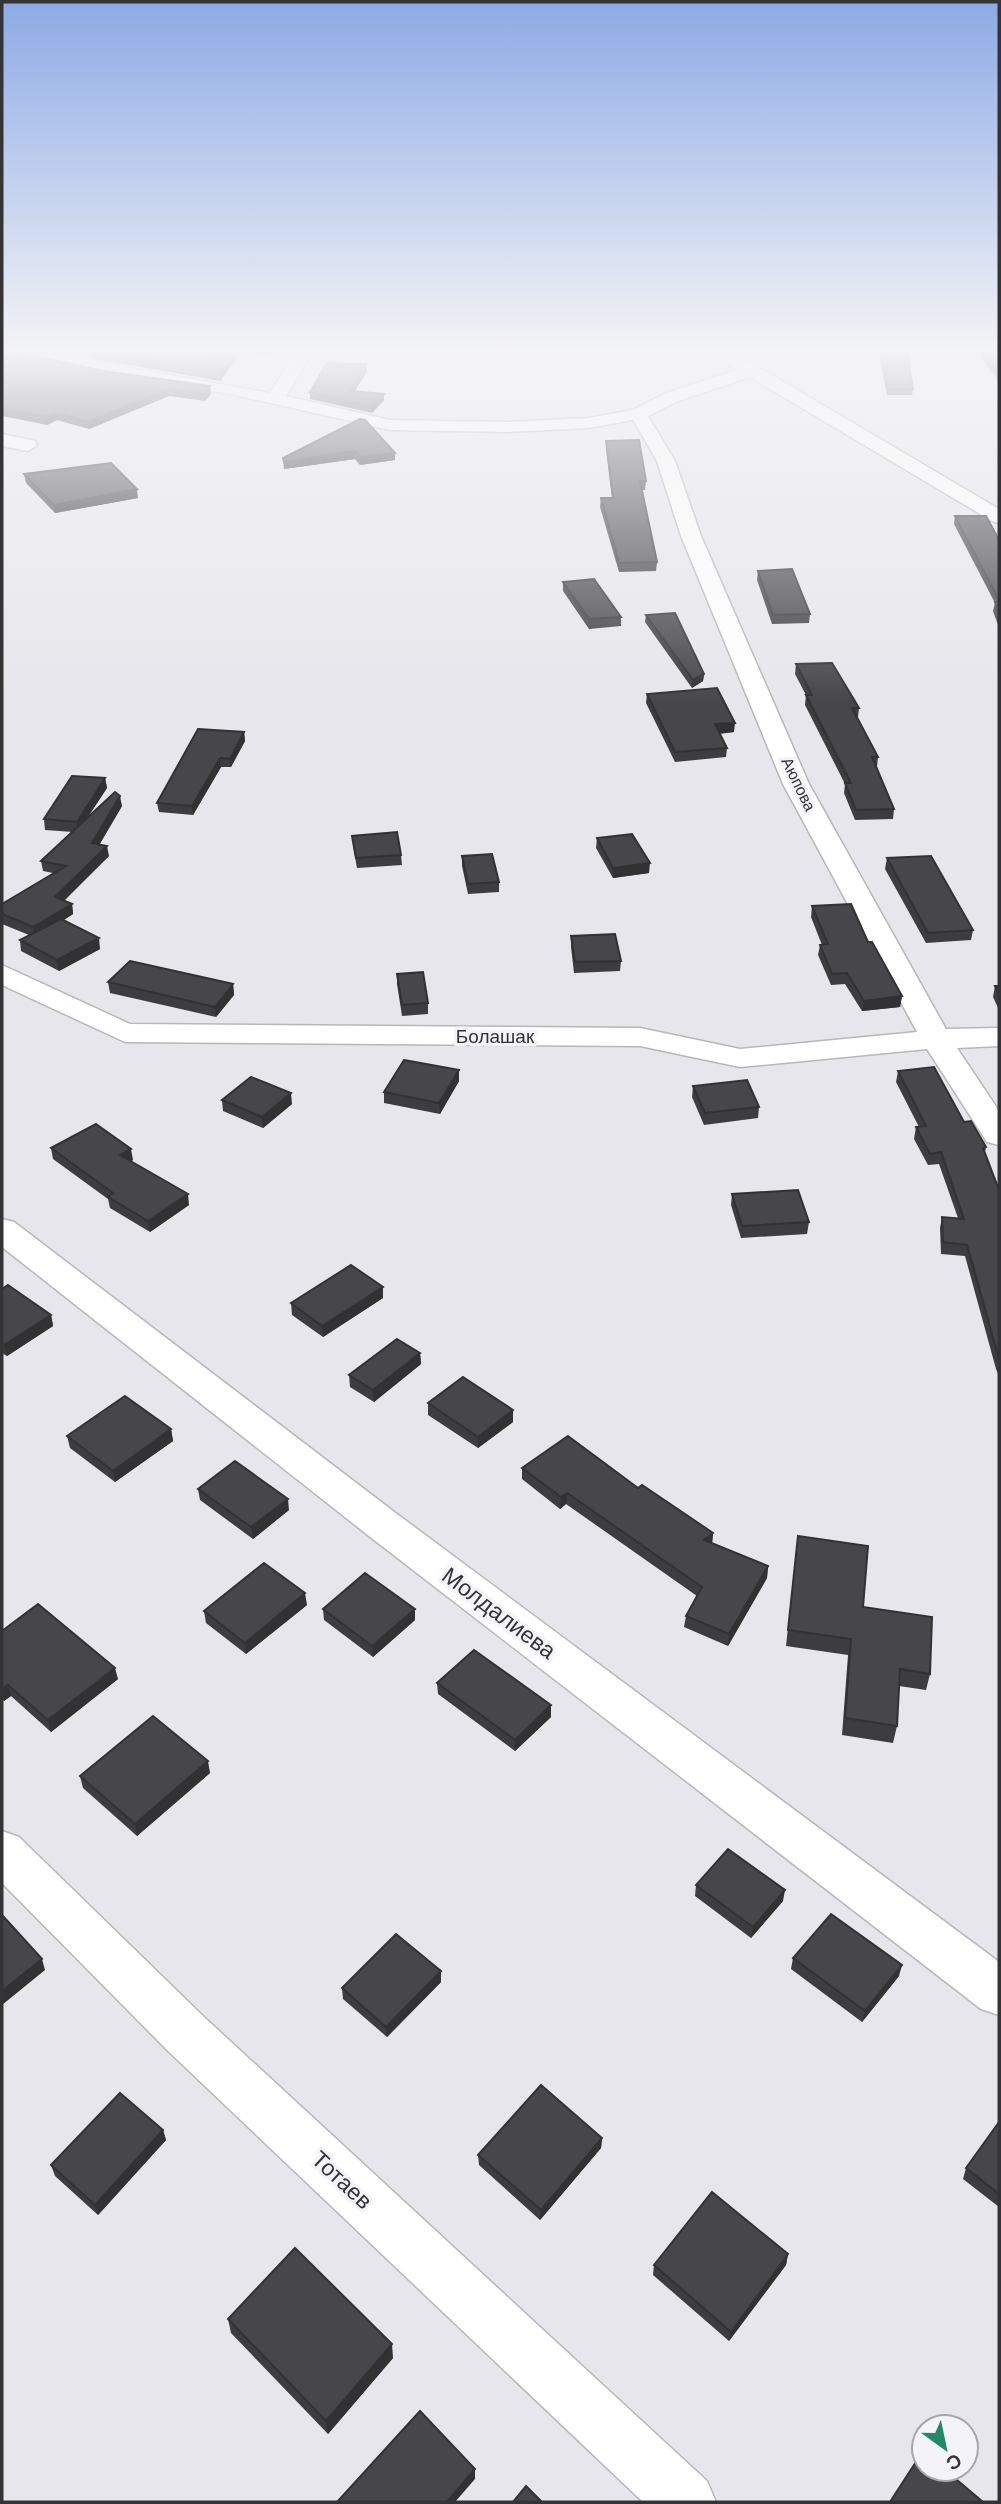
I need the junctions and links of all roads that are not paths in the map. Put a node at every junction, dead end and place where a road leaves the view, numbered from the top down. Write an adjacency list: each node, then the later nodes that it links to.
1 (668, 468): 7 (street, Аюпова)
2 (927, 468): 3 (street)
3 (990, 503): 4 (street)
4 (999, 517)
5 (2, 974): 7 (street, Болашак)
6 (999, 1037): 7 (street, Болашак)
7 (936, 1039): 8 (street, Аюпова)
8 (999, 1135)
9 (2, 1230): 11 (street, Молдалиева)
10 (2, 1852): 12 (street, Тотаев)
11 (999, 1992)
12 (686, 2502)

